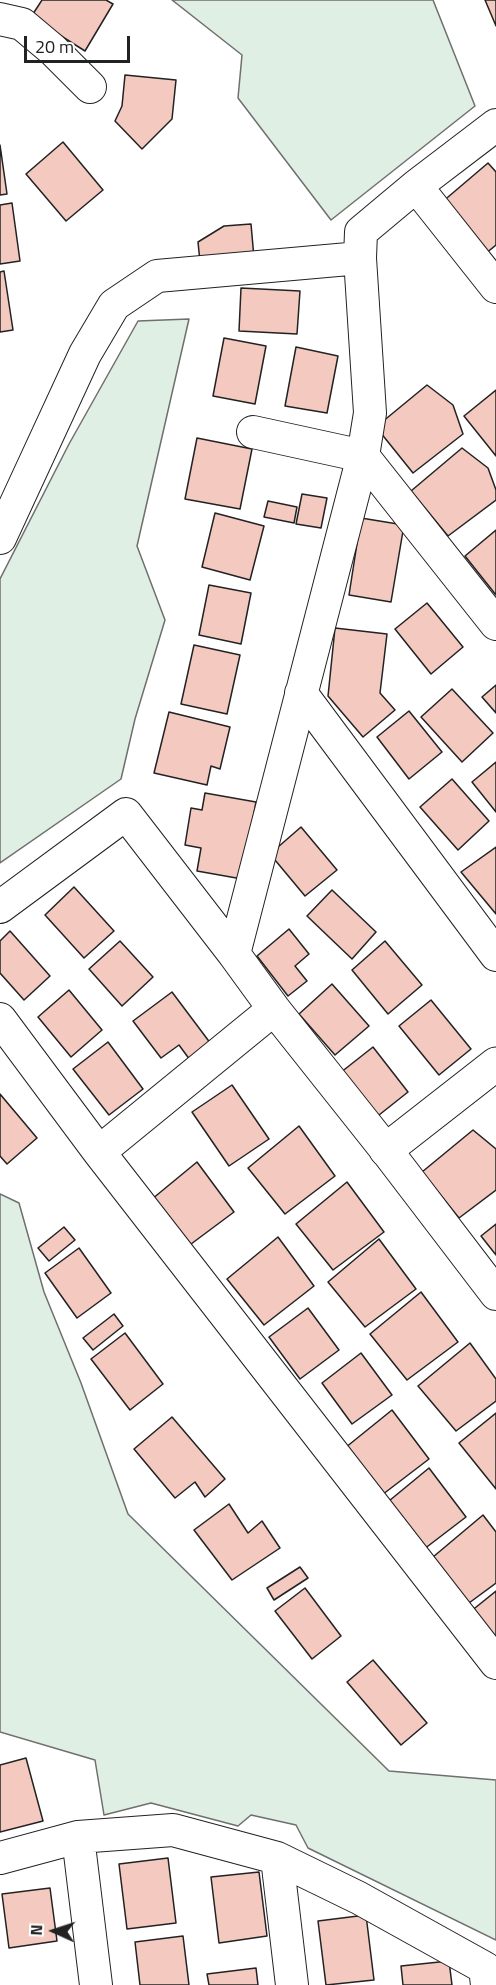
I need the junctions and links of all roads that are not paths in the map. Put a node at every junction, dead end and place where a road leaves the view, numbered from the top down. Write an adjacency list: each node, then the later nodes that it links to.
1 (0, 19): 2 (street)
2 (90, 87)
3 (496, 125): 4 (street)
4 (416, 186): 5 (street); 6 (street)
5 (360, 258): 8 (street); 9 (street)
6 (496, 287)
7 (253, 432): 8 (street)
8 (363, 456): 10 (street); 11 (street)
9 (0, 538)
10 (496, 624)
11 (301, 693): 13 (street); 14 (street)
12 (0, 907): 13 (street)
13 (234, 954): 15 (street)
14 (496, 955)
15 (274, 1009): 18 (street); 19 (street)
16 (0, 1019): 19 (street)
17 (496, 1064): 18 (street)
18 (386, 1150): 20 (street)
19 (99, 1152): 21 (street)
20 (496, 1294)
21 (496, 1663)
22 (78, 1837): 23 (street); 24 (street); 25 (street)
23 (0, 1858)
24 (277, 1858): 26 (street); 27 (street)
25 (96, 1985)
26 (292, 1985)
27 (486, 1985)

